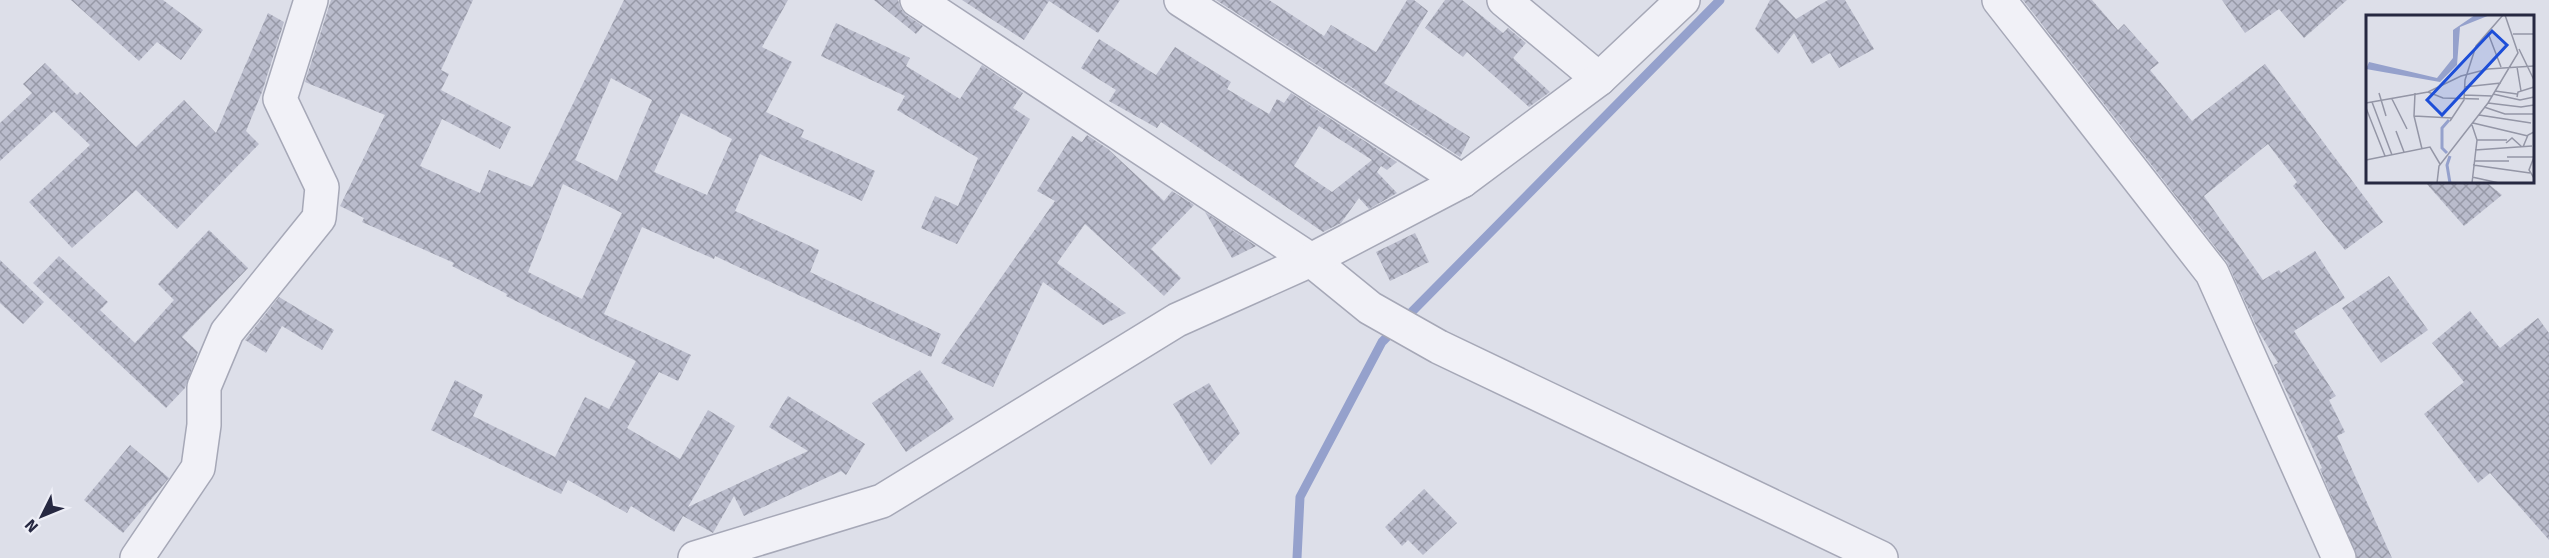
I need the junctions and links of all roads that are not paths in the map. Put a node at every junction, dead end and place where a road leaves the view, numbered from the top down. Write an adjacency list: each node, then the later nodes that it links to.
1 (311, 0): 10 (street)
2 (917, 0): 9 (street)
3 (1181, 0): 8 (street)
4 (1504, 0): 7 (street)
5 (1683, 0): 7 (street)
6 (1999, 0): 13 (street)
7 (1599, 79): 8 (street)
8 (1462, 181): 9 (street)
9 (1311, 260): 11 (street); 12 (street)
10 (137, 558)
11 (695, 558)
12 (1881, 558)
13 (2338, 558)

